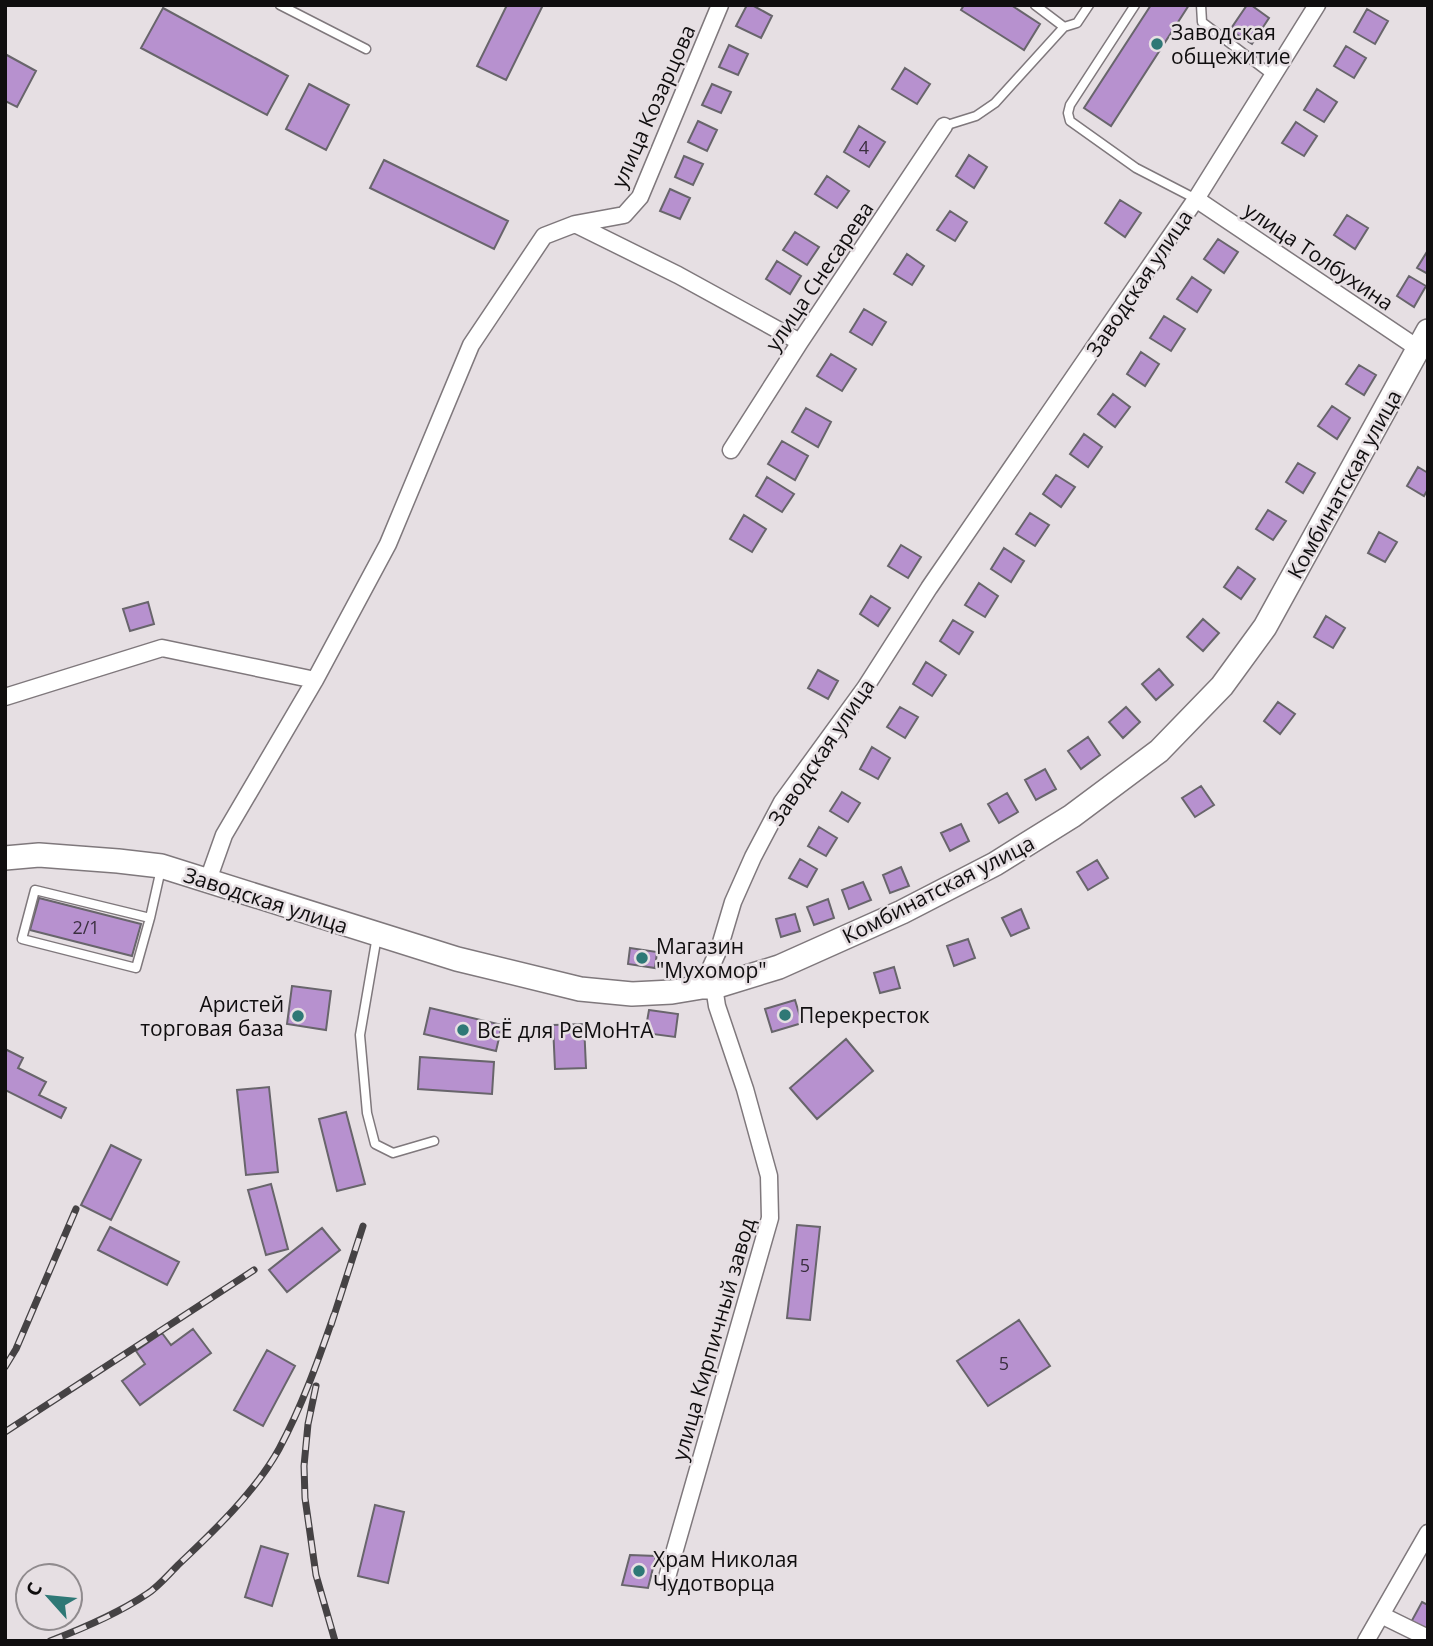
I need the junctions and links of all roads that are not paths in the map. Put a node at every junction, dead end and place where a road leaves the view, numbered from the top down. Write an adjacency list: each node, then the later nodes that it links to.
1 (280, 5): 9 (lane)
2 (720, 5): 13 (street, улица Козарцова)
3 (1035, 5): 8 (lane)
4 (1089, 5): 8 (lane)
5 (1135, 5): 12 (lane)
6 (1201, 5): 10 (lane)
7 (1317, 5): 10 (street, Заводская улица)
8 (1064, 27): 11 (lane)
9 (366, 49)
10 (1272, 75): 12 (street, Заводская улица)
11 (944, 126): 15 (street, улица Снесарева)
12 (1196, 199): 14 (street, улица Толбухина); 24 (street, Заводская улица)
13 (575, 224): 15 (street); 17 (street, улица Козарцова)
14 (1423, 340): 24 (main road, Комбинатская улица)
15 (800, 342): 16 (street, улица Снесарева)
16 (731, 450)
17 (315, 680): 18 (street); 21 (street, улица Козарцова)
18 (5, 697)
19 (6, 855): 20 (main road, Заводская улица)
20 (161, 866): 21 (main road, Заводская улица); 22 (lane)
21 (208, 880): 23 (main road, Заводская улица)
22 (150, 918): 22 (lane)
23 (377, 935): 24 (main road, Заводская улица); 25 (lane)
24 (708, 987): 27 (street, улица Кирпичный завод)
25 (434, 1141)
26 (1428, 1534): 28 (street)
27 (666, 1581)
28 (1381, 1615): 29 (street); 30 (street)
29 (1428, 1638)
30 (1366, 1641)

